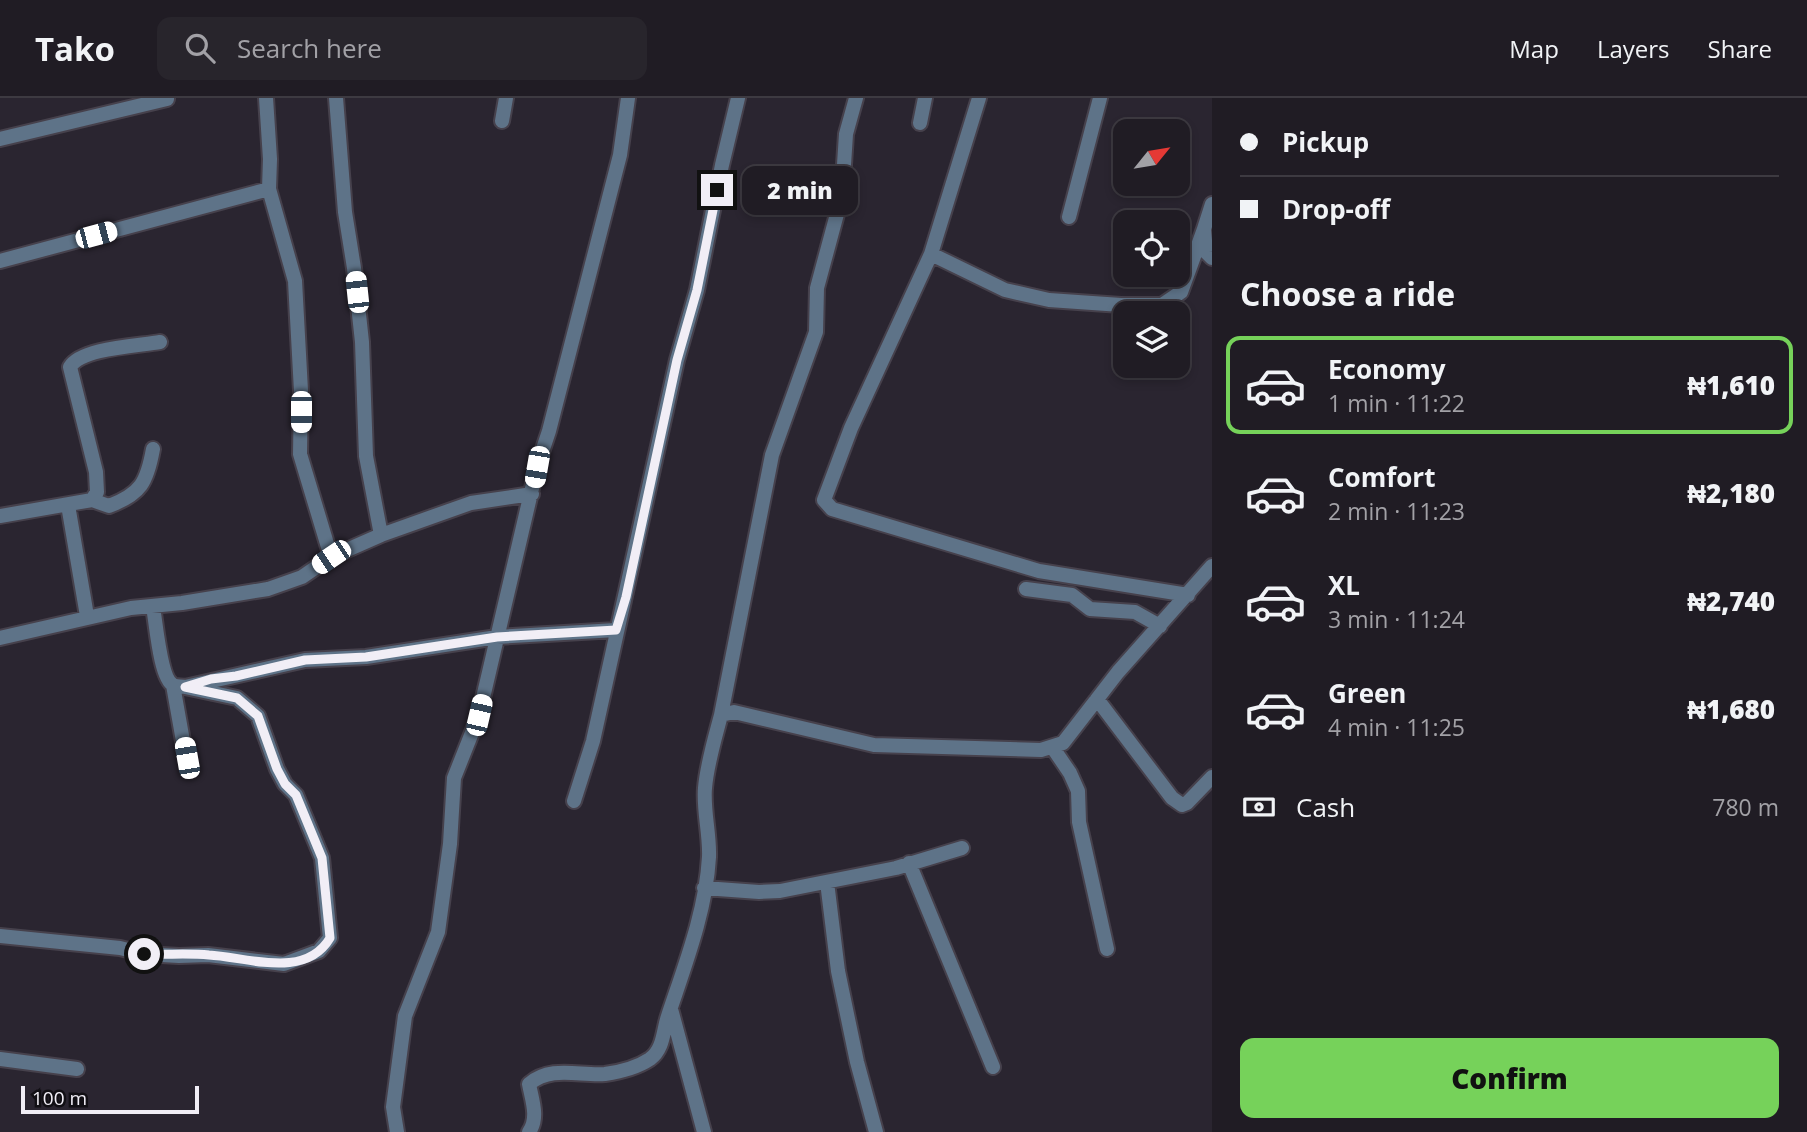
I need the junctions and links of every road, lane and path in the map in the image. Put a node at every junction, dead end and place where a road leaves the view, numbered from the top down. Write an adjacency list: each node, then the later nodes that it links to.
1 (266, 98): 14 (street)
2 (337, 98): 27 (street)
3 (506, 98): 11 (street)
4 (628, 98): 23 (street)
5 (738, 98): 35 (street)
6 (856, 98): 40 (street)
7 (925, 98): 12 (street)
8 (979, 98): 18 (street)
9 (1100, 98): 16 (street)
10 (167, 99): 13 (street)
11 (502, 121)
12 (920, 123)
13 (0, 139)
14 (269, 189): 20 (street); 28 (street)
15 (1212, 204): 17 (street)
16 (1069, 217)
17 (1204, 229): 18 (street); 19 (street)
18 (931, 254): 31 (street)
19 (1212, 258)
20 (0, 261)
21 (160, 342): 24 (street)
22 (153, 449): 24 (street)
23 (532, 494): 27 (street); 36 (street)
24 (92, 500): 25 (street)
25 (68, 505): 26 (street); 33 (street)
26 (0, 516)
27 (381, 535): 28 (street)
28 (331, 557): 32 (street)
29 (1212, 566): 31 (street)
30 (1026, 589): 34 (street)
31 (1188, 595): 34 (street)
32 (153, 607): 33 (street); 38 (street)
33 (88, 616): 37 (street)
34 (1160, 626): 39 (street)
35 (616, 630): 36 (street); 44 (street)
36 (497, 637): 38 (street); 55 (street)
37 (0, 638)
38 (179, 686): 42 (street); 49 (street)
39 (1097, 699): 41 (street); 43 (street)
40 (721, 715): 41 (street); 48 (street)
41 (1053, 748): 50 (street)
42 (187, 758)
43 (1212, 777)
44 (574, 801)
45 (962, 848): 46 (street)
46 (909, 863): 47 (street); 53 (street)
47 (827, 882): 48 (street); 58 (street)
48 (704, 888): 51 (street)
49 (0, 936)
50 (1108, 949)
51 (670, 1007): 56 (street); 57 (street)
52 (0, 1059): 54 (street)
53 (993, 1067)
54 (77, 1069)
55 (397, 1132)
56 (529, 1132)
57 (704, 1132)
58 (876, 1132)

